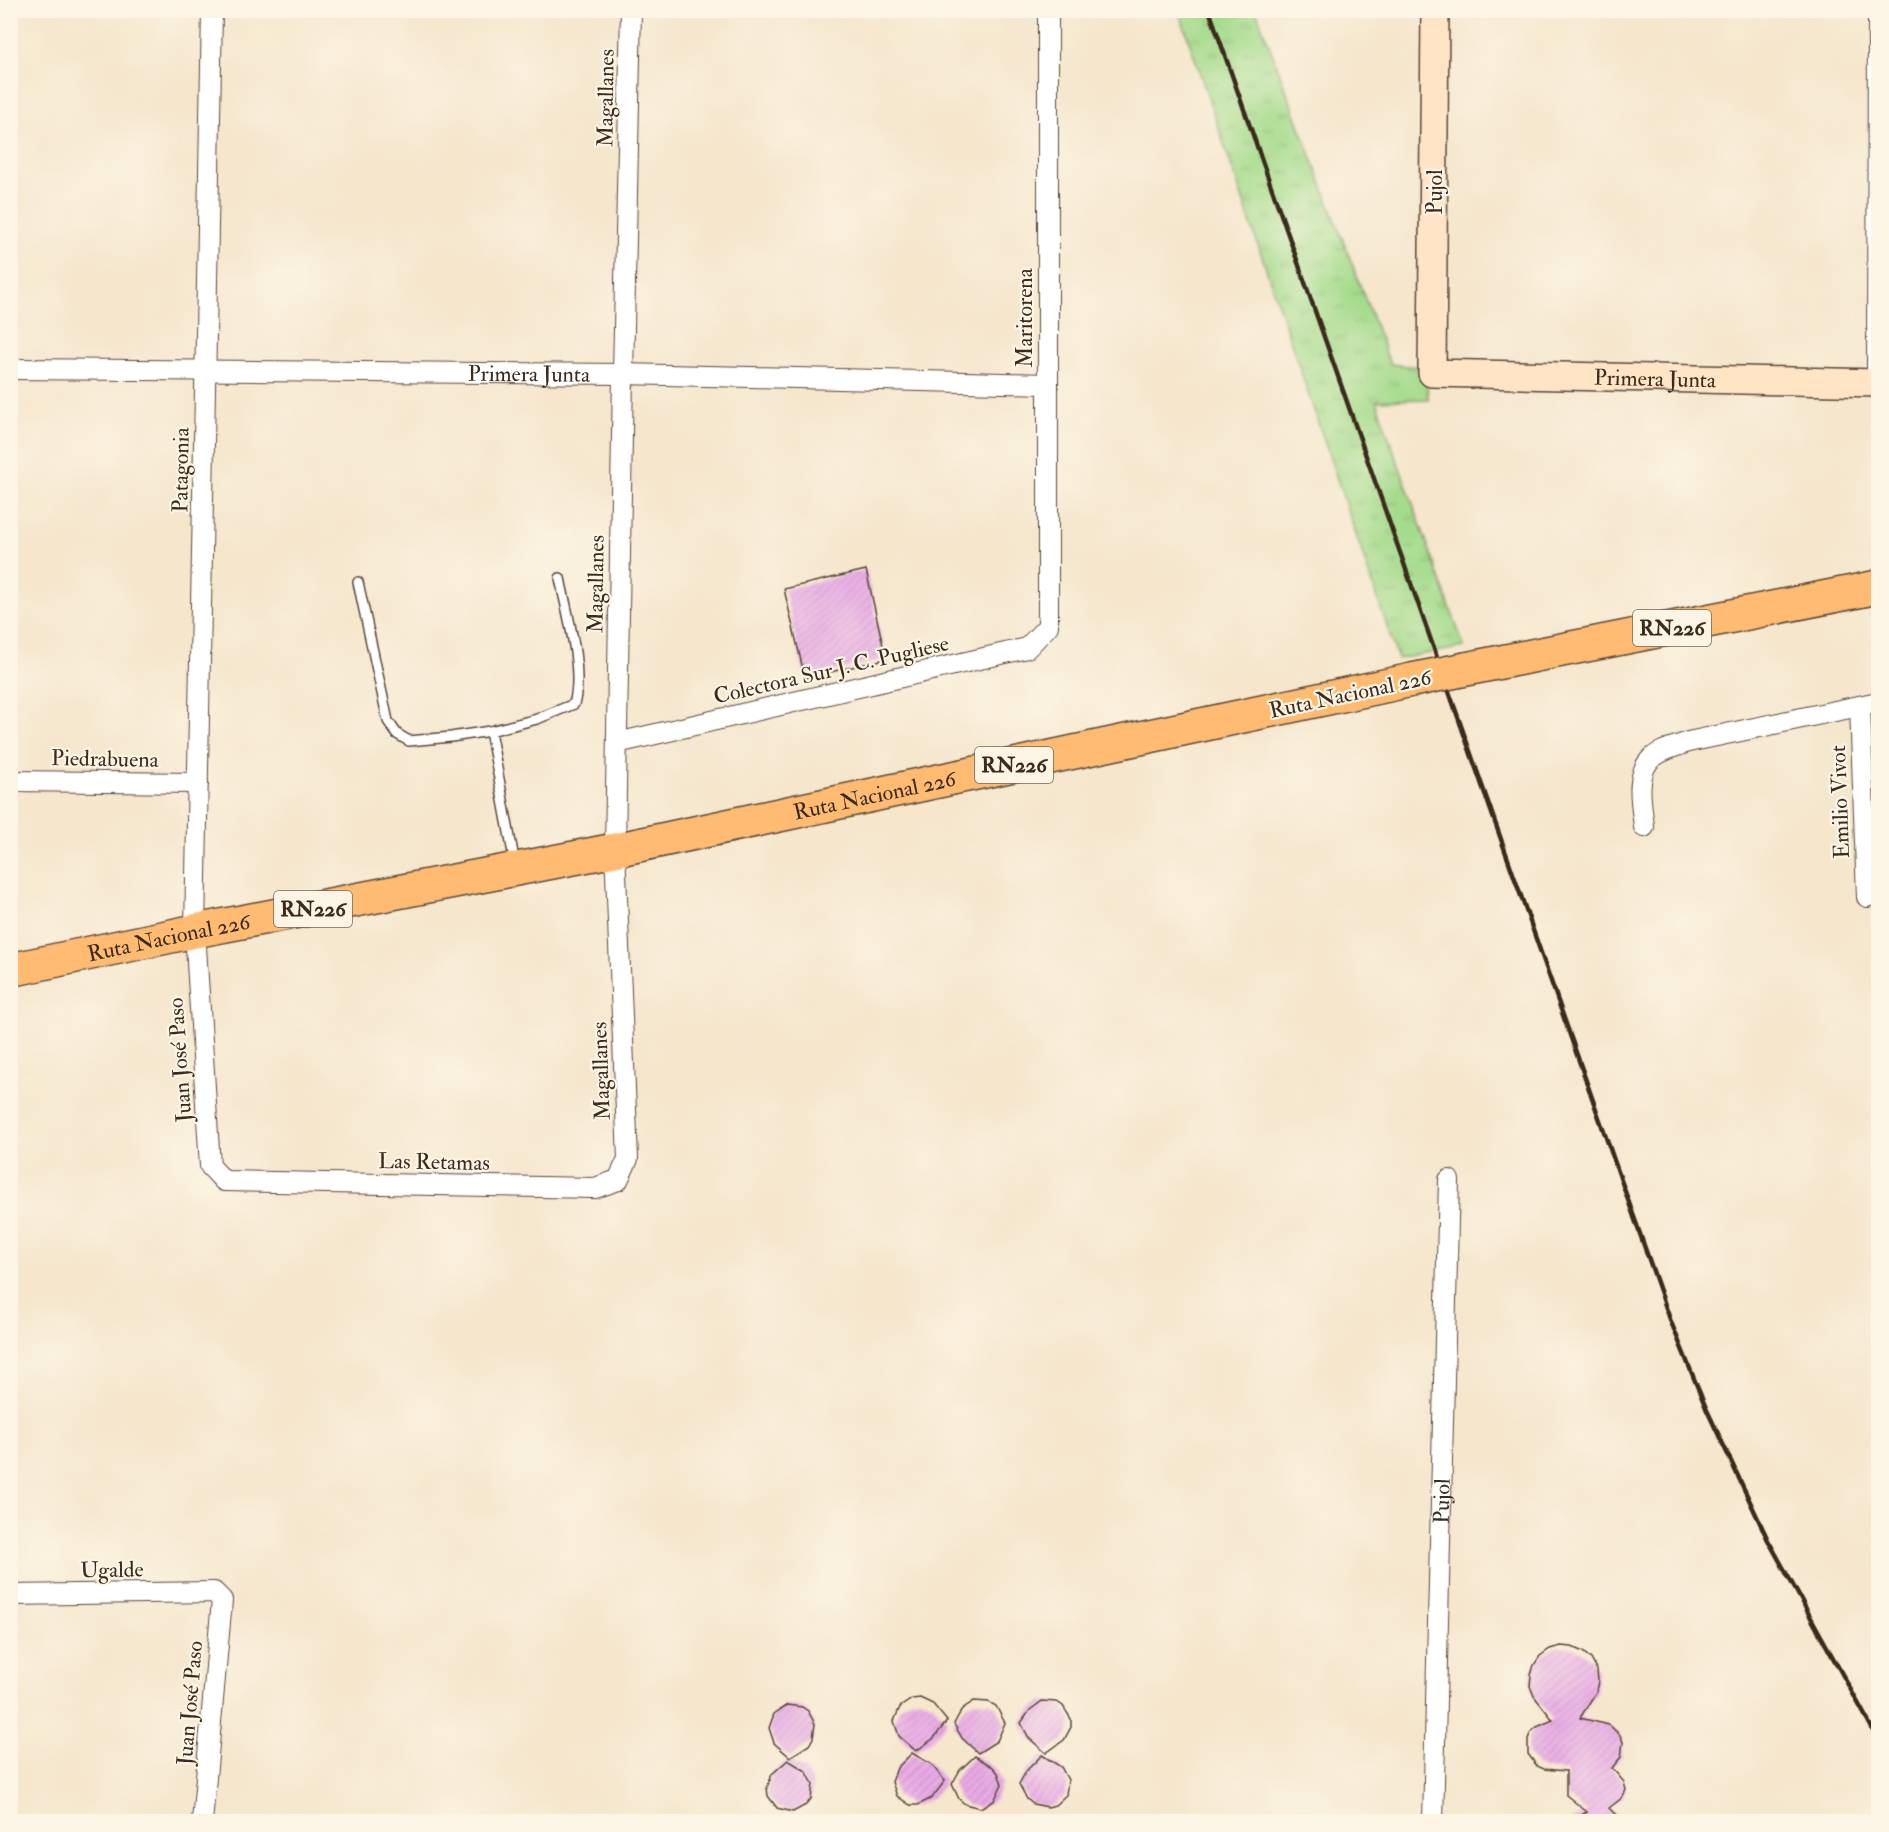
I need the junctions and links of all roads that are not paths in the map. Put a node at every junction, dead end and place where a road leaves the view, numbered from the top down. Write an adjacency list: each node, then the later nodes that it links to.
1 (212, 10): 7 (street, Patagonia)
2 (631, 10): 9 (street, Magallanes)
3 (1048, 10): 11 (street, Maritorena)
4 (1435, 10): 8 (main road, Pujol)
5 (1878, 10): 10 (street)
6 (10, 369): 7 (street, Primera Junta)
7 (206, 370): 9 (street, Primera Junta); 20 (street, Patagonia)
8 (1432, 373): 10 (main road, Primera Junta)
9 (622, 374): 11 (street, Primera Junta); 18 (street, Magallanes)
10 (1878, 383)
11 (1048, 384): 15 (street, Maritorena)
12 (560, 578): 17 (lane)
13 (358, 582): 17 (lane)
14 (1878, 587): 22 (highway, Ruta Nacional 226 / RN226, bridge)
15 (1048, 626): 18 (street, Colectora Sur J. C. Pugliese)
16 (1869, 704): 21 (street); 24 (street, Emilio Vivot)
17 (490, 731): 23 (lane)
18 (617, 743): 22 (street, Magallanes)
19 (10, 781): 20 (street, Piedrabuena)
20 (198, 783): 25 (street, Patagonia)
21 (1644, 827)
22 (615, 850): 23 (highway, Ruta Nacional 226 / RN226); 27 (street, Magallanes)
23 (516, 869): 25 (highway, Ruta Nacional 226 / RN226)
24 (1866, 897)
25 (195, 931): 26 (highway, Ruta Nacional 226 / RN226); 29 (street, Juan José Paso)
26 (10, 970)
27 (628, 1159): 29 (street, Las Retamas)
28 (1449, 1180): 33 (street, Pujol)
29 (224, 1181)
30 (214, 1592): 31 (street, Ugalde); 32 (street, Juan José Paso)
31 (10, 1595)
32 (202, 1821)
33 (1433, 1821)

